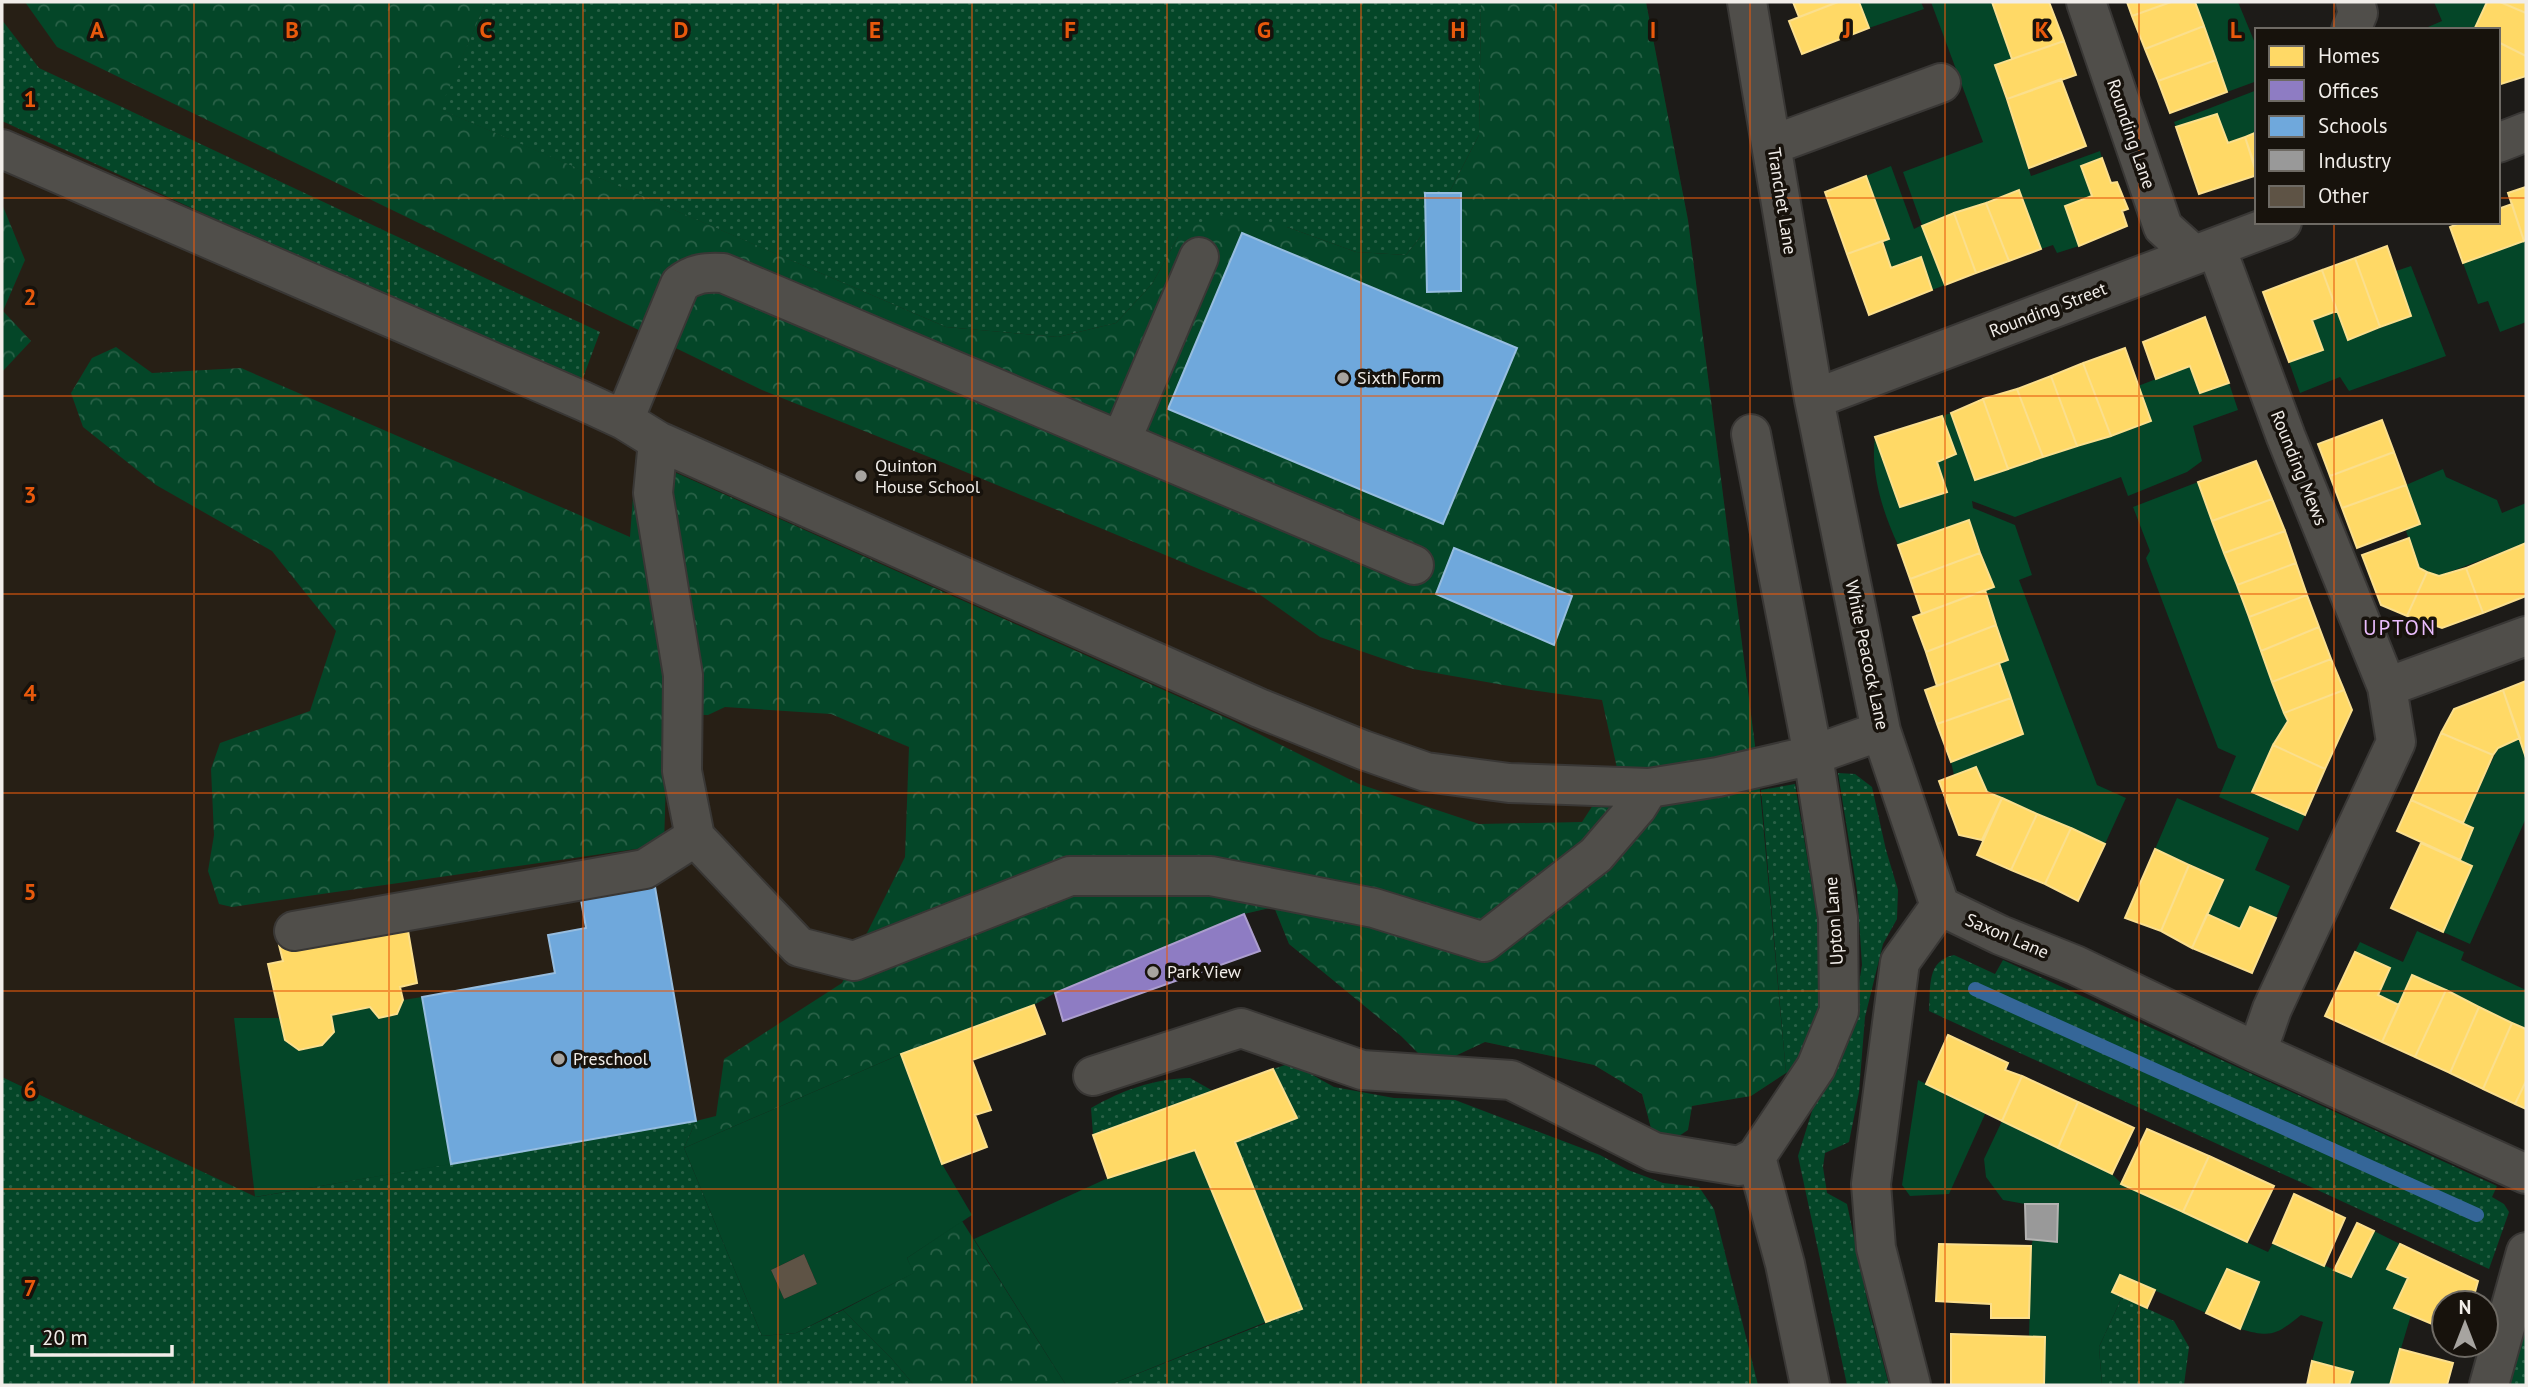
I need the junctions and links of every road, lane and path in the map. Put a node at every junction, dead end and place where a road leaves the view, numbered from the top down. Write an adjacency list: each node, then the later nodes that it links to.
1 (1748, 2): 8 (street, Tranchet Lane)
2 (2086, 2): 11 (street, Rounding Lane)
3 (2355, 2): 4 (street)
4 (2352, 28)
5 (1941, 83): 8 (street)
6 (2526, 132): 7 (street)
7 (2500, 142)
8 (1772, 145): 13 (street, Tranchet Lane)
9 (2, 149): 14 (street)
10 (2277, 224): 11 (street, Rounding Street)
11 (2204, 251): 13 (street, Rounding Street); 20 (street, Rounding Mews)
12 (1199, 257): 17 (street)
13 (1814, 400): 21 (street, White Peacock Lane)
14 (624, 420): 16 (street); 17 (street)
15 (1751, 434): 22 (street, Upton Lane)
16 (658, 441): 23 (street); 24 (street)
17 (1121, 441): 18 (street)
18 (1414, 565)
19 (2526, 636): 20 (street)
20 (2387, 687): 27 (street, Rounding Mews)
21 (1881, 731): 22 (street); 25 (street, White Peacock Lane)
22 (1813, 755): 23 (street); 29 (street, Upton Lane)
23 (1649, 788): 24 (street)
24 (695, 837): 26 (street)
25 (1940, 906): 27 (street, Saxon Lane); 33 (street)
26 (294, 932)
27 (2257, 1052): 30 (street, Saxon Lane)
28 (1094, 1076): 29 (street)
29 (1756, 1157): 32 (street)
30 (2526, 1174)
31 (2526, 1252): 34 (street)
32 (1810, 1385)
33 (1911, 1385)
34 (2490, 1385)

